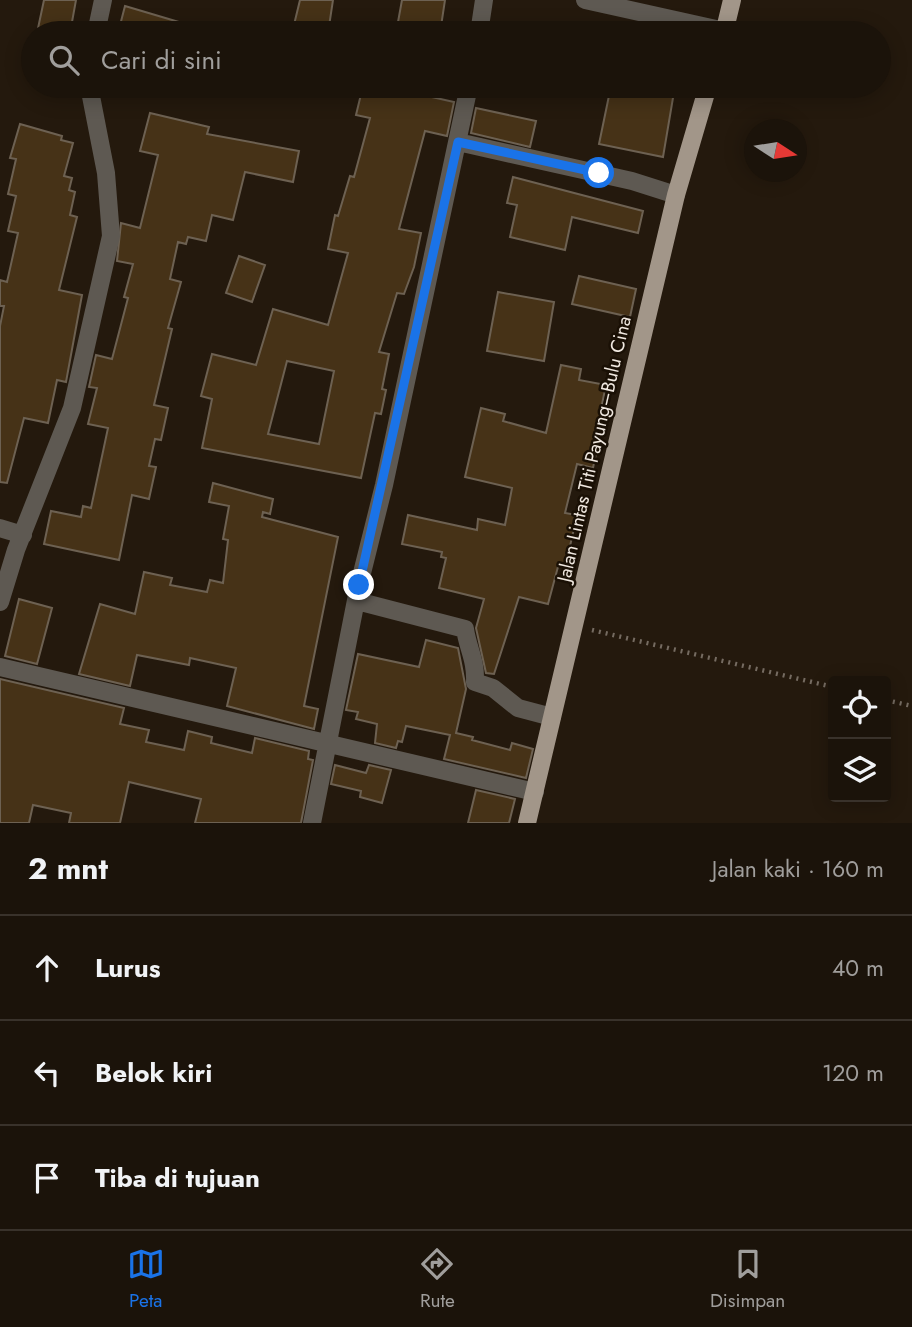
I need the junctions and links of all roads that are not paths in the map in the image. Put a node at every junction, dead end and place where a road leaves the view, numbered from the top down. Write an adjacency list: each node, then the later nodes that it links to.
1 (103, 0): 5 (street)
2 (484, 0): 6 (street)
3 (585, 0): 7 (street)
4 (732, 0): 8 (main road)
5 (99, 21)
6 (481, 21)
7 (676, 21)
8 (727, 21)
9 (91, 98): 15 (street)
10 (467, 98): 12 (street)
11 (704, 98): 13 (main road, Jalan Lintas Titi Payung–Bulu Cina)
12 (458, 142): 13 (street); 16 (street)
13 (676, 195): 19 (main road, Jalan Lintas Titi Payung–Bulu Cina)
14 (0, 528): 15 (street)
15 (23, 536): 17 (street)
16 (357, 601): 19 (street); 20 (street)
17 (0, 602)
18 (0, 667): 20 (street)
19 (552, 717): 21 (main road, Jalan Lintas Titi Payung–Bulu Cina)
20 (329, 747): 21 (street); 22 (street)
21 (535, 792): 23 (main road, Jalan Lintas Titi Payung–Bulu Cina)
22 (312, 823)
23 (527, 823)

